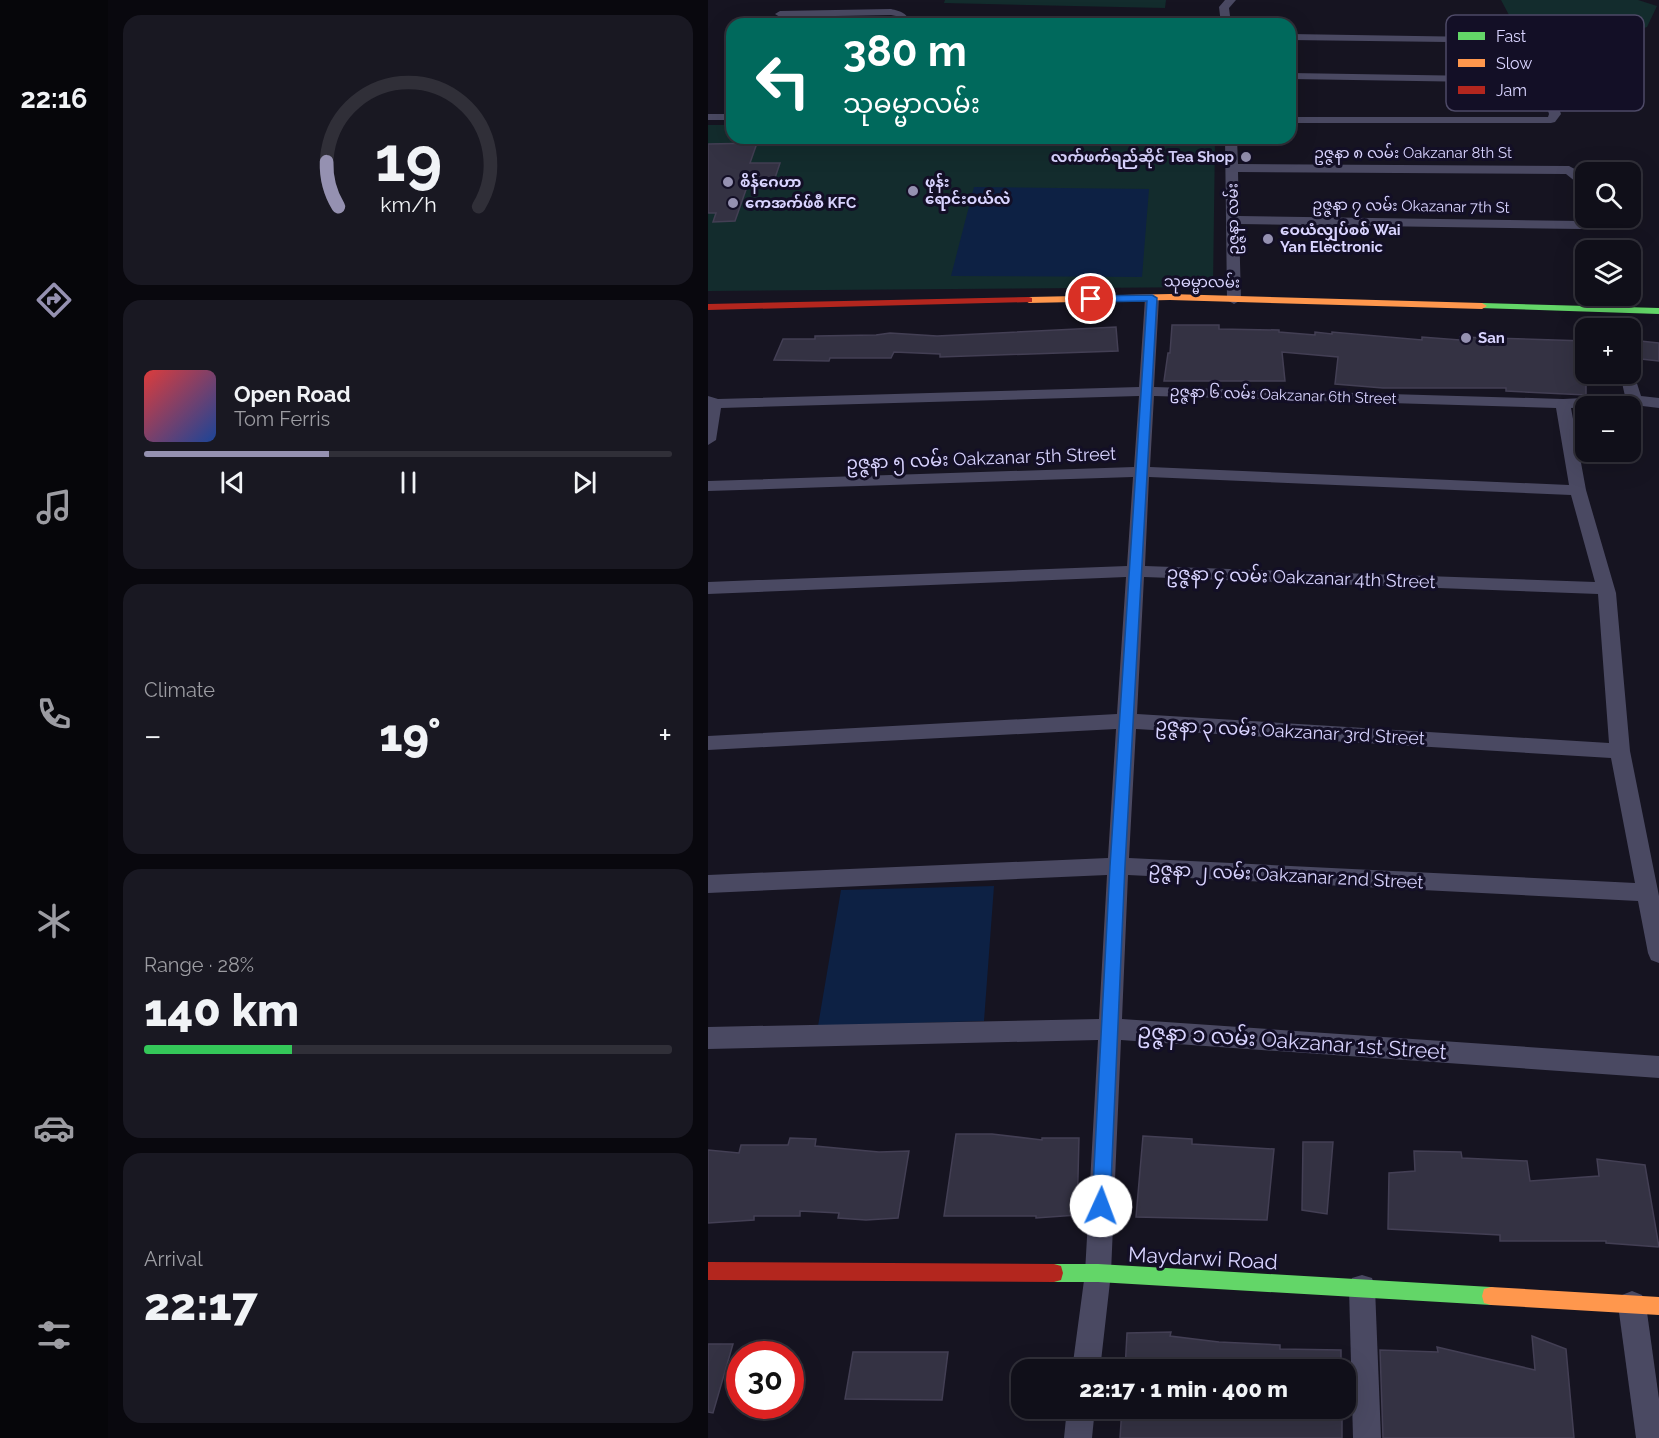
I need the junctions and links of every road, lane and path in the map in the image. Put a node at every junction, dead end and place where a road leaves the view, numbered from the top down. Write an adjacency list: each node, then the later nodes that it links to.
1 (1230, 0): 4 (street)
2 (780, 14): 3 (street)
3 (903, 18)
4 (1225, 18)
5 (1296, 36): 6 (street)
6 (1446, 39)
7 (1296, 76): 8 (street)
8 (1446, 78)
9 (1554, 111): 12 (street)
10 (708, 117): 11 (street)
11 (726, 117)
12 (1296, 120)
13 (1231, 144): 14 (street, ဥဇ္ဇနာ လမ်း)
14 (1232, 168): 15 (street, ဥဇ္ဇနာ ၈ လမ်း Oakzanar 8th St); 16 (street, ဥဇ္ဇနာ လမ်း)
15 (1575, 174)
16 (1232, 220): 17 (street, ဥဇ္ဇနာ ၇ လမ်း Okazanar 7th St); 18 (street, ဥဇ္ဇနာ လမ်း)
17 (1575, 221)
18 (1234, 300): 20 (main road, သုဓမ္မာလမ်း); 21 (main road, သုဓမ္မာလမ်း)
19 (708, 307): 20 (main road, သုဓမ္မာလမ်း)
20 (1151, 308): 26 (street)
21 (1659, 311)
22 (1461, 320): 23 (main road)
23 (1575, 324)
24 (1641, 325): 25 (main road)
25 (1659, 325)
26 (1145, 391): 28 (street, ဥဇ္ဇနာ ၆ လမ်း Oakzanar 6th Street); 31 (street, ဥဇ္ဇနာ ၆ လမ်း Oakzanar 6th Street); 33 (street)
27 (1641, 401): 30 (street, ဥဇ္ဇနာ ၆ လမ်း Oakzanar 6th Street)
28 (712, 403): 32 (street)
29 (1575, 403): 31 (street, ဥဇ္ဇနာ ၆ လမ်း Oakzanar 6th Street)
30 (1659, 403)
31 (1563, 404): 35 (street)
32 (708, 440)
33 (1140, 472): 34 (street, ဥဇ္ဇနာ ၅ လမ်း Oakzanar 5th Street); 35 (street, ဥဇ္ဇနာ ၅ လမ်း Oakzanar 5th Street); 36 (street)
34 (708, 486)
35 (1578, 490): 38 (street)
36 (1135, 571): 37 (street, ဥဇ္ဇနာ ၄ လမ်း Oakzanar 4th Street); 38 (street, ဥဇ္ဇနာ ၄ လမ်း Oakzanar 4th Street); 39 (street)
37 (708, 588)
38 (1606, 588): 41 (street)
39 (1126, 721): 40 (street, ဥဇ္ဇနာ ၃ လမ်း Oakzanar 3rd Street); 41 (street, ဥဇ္ဇနာ ၃ လမ်း Oakzanar 3rd Street); 42 (street)
40 (708, 743)
41 (1620, 751): 44 (street)
42 (1118, 866): 43 (street, ဥဇ္ဇနာ ၂ လမ်း Oakzanar 2nd Street); 44 (street, ဥဇ္ဇနာ ၂ လမ်း Oakzanar 2nd Street); 46 (street)
43 (708, 884)
44 (1647, 893): 45 (street)
45 (1659, 953)
46 (1109, 1029): 47 (street, ဥဇ္ဇနာ ၁ လမ်း Oakzanar 1st Street); 48 (street, ဥဇ္ဇနာ ၁ လမ်း Oakzanar 1st Street); 50 (street)
47 (708, 1038)
48 (1659, 1067)
49 (708, 1271): 50 (main road, Maydarwi Road)
50 (1098, 1273): 51 (main road, Maydarwi Road); 53 (street)
51 (1362, 1288): 52 (main road, Maydarwi Road); 56 (street)
52 (1645, 1305): 57 (street)
53 (1087, 1359)
54 (1080, 1419): 55 (street)
55 (1078, 1438)
56 (1367, 1438)
57 (1650, 1438)

